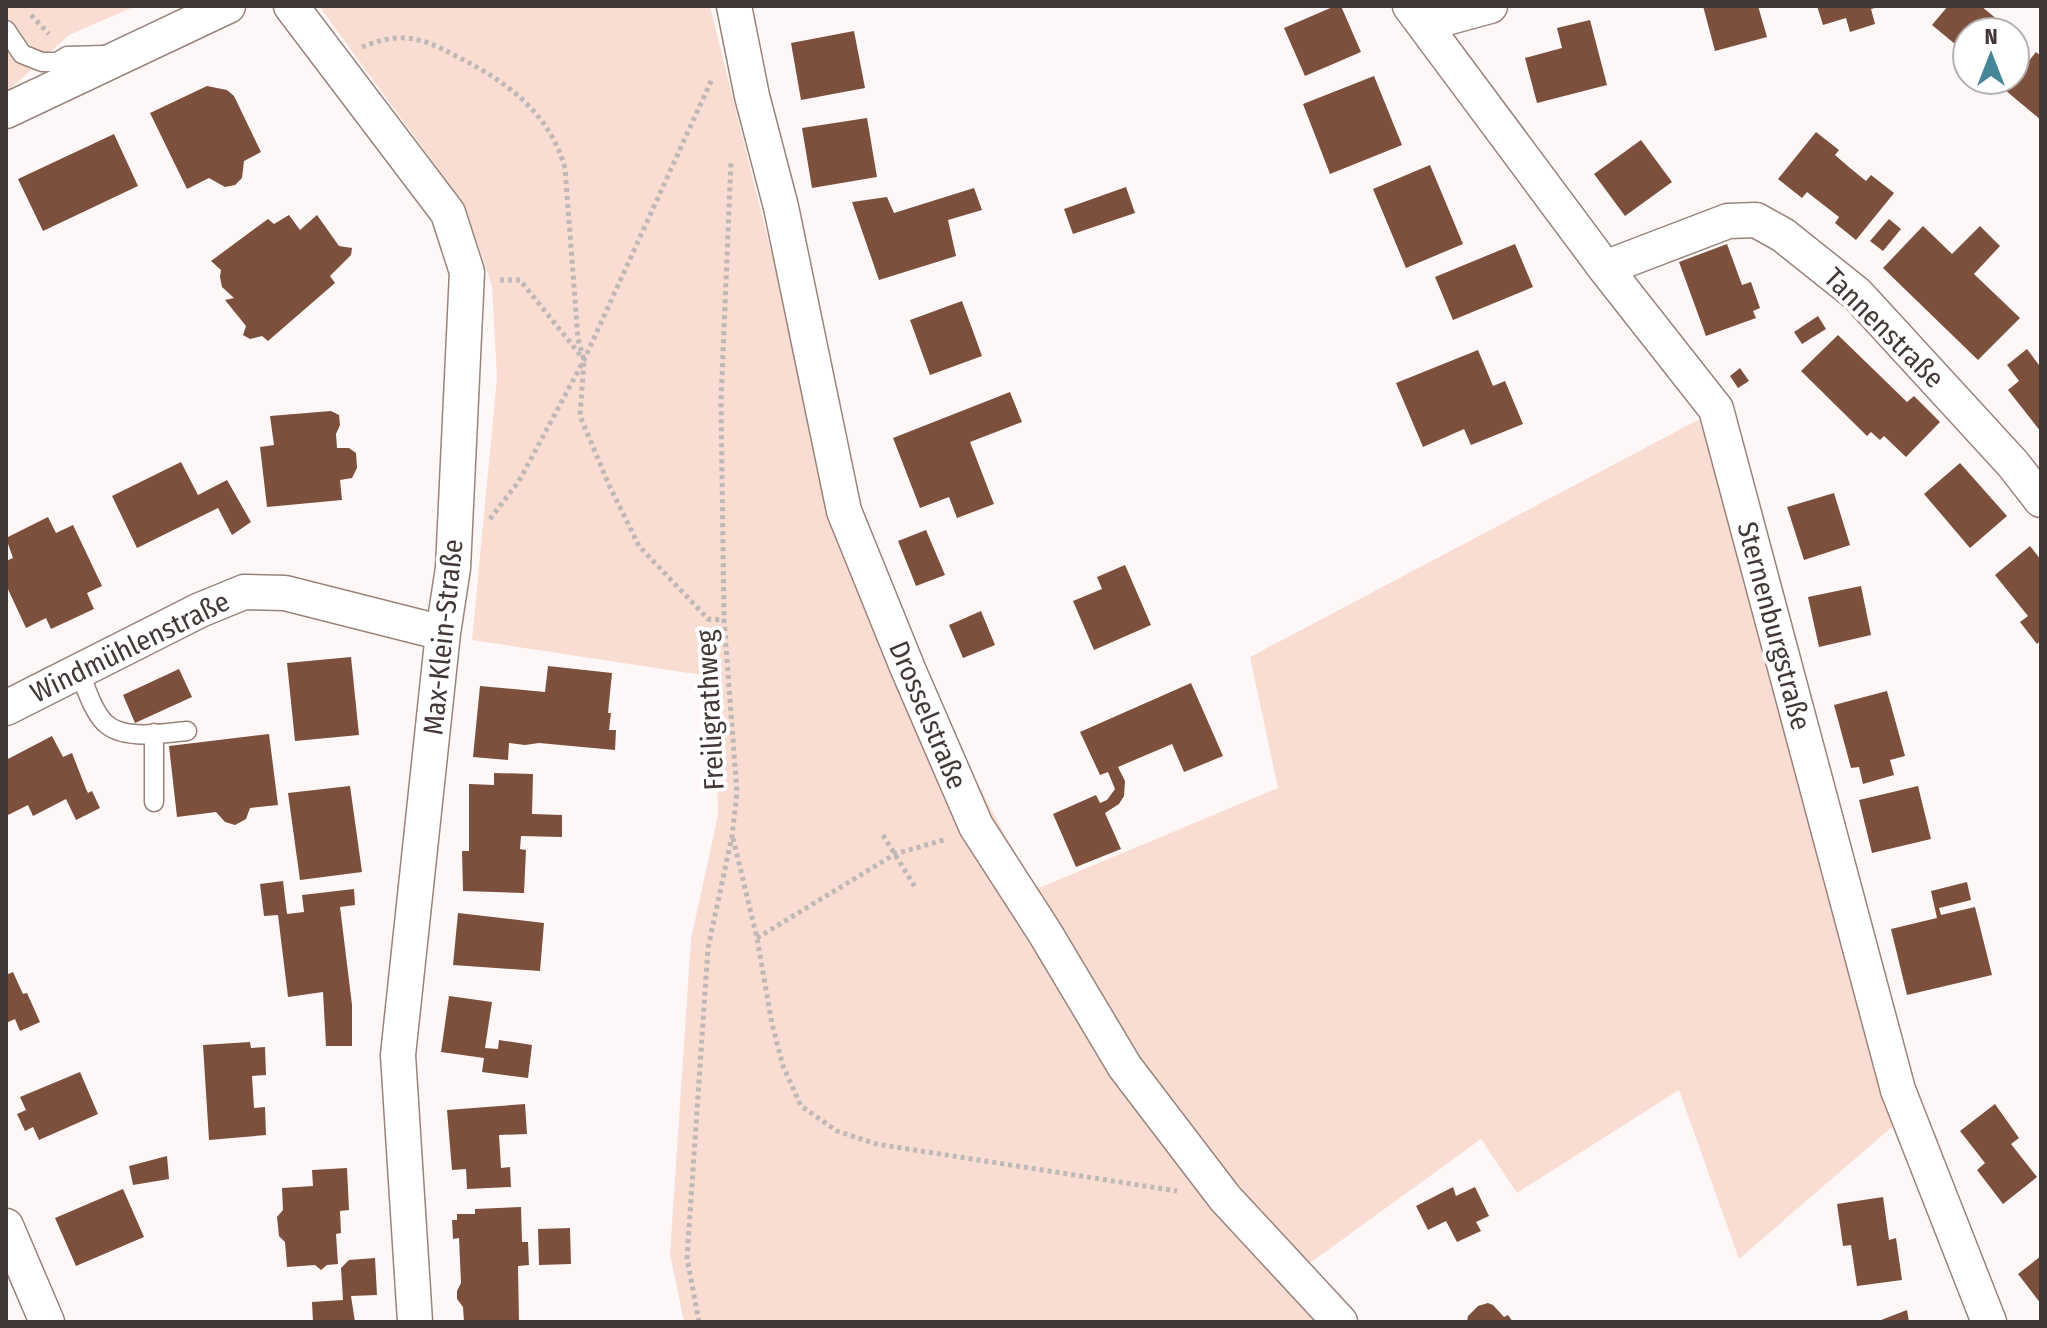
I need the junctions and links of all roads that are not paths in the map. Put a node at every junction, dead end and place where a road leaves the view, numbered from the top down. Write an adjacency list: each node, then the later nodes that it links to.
1 (228, 6): 7 (street)
2 (291, 6): 11 (street, Max-Klein-Straße)
3 (1490, 6): 4 (street)
4 (1417, 15): 9 (street, Sternenburgstraße)
5 (737, 22): 20 (street, Drosselstraße)
6 (6, 30): 7 (lane)
7 (127, 54): 8 (street)
8 (6, 111)
9 (1605, 268): 10 (street, Tannenstraße); 21 (street, Sternenburgstraße)
10 (2041, 500)
11 (443, 633): 12 (street, Windmühlenstraße); 19 (street, Max-Klein-Straße)
12 (79, 671): 13 (street, Windmühlenstraße); 15 (lane)
13 (6, 708)
14 (187, 731): 15 (lane)
15 (154, 733): 16 (lane)
16 (154, 802)
17 (6, 1226): 18 (street)
18 (47, 1322)
19 (415, 1322)
20 (1340, 1322)
21 (1989, 1322)

